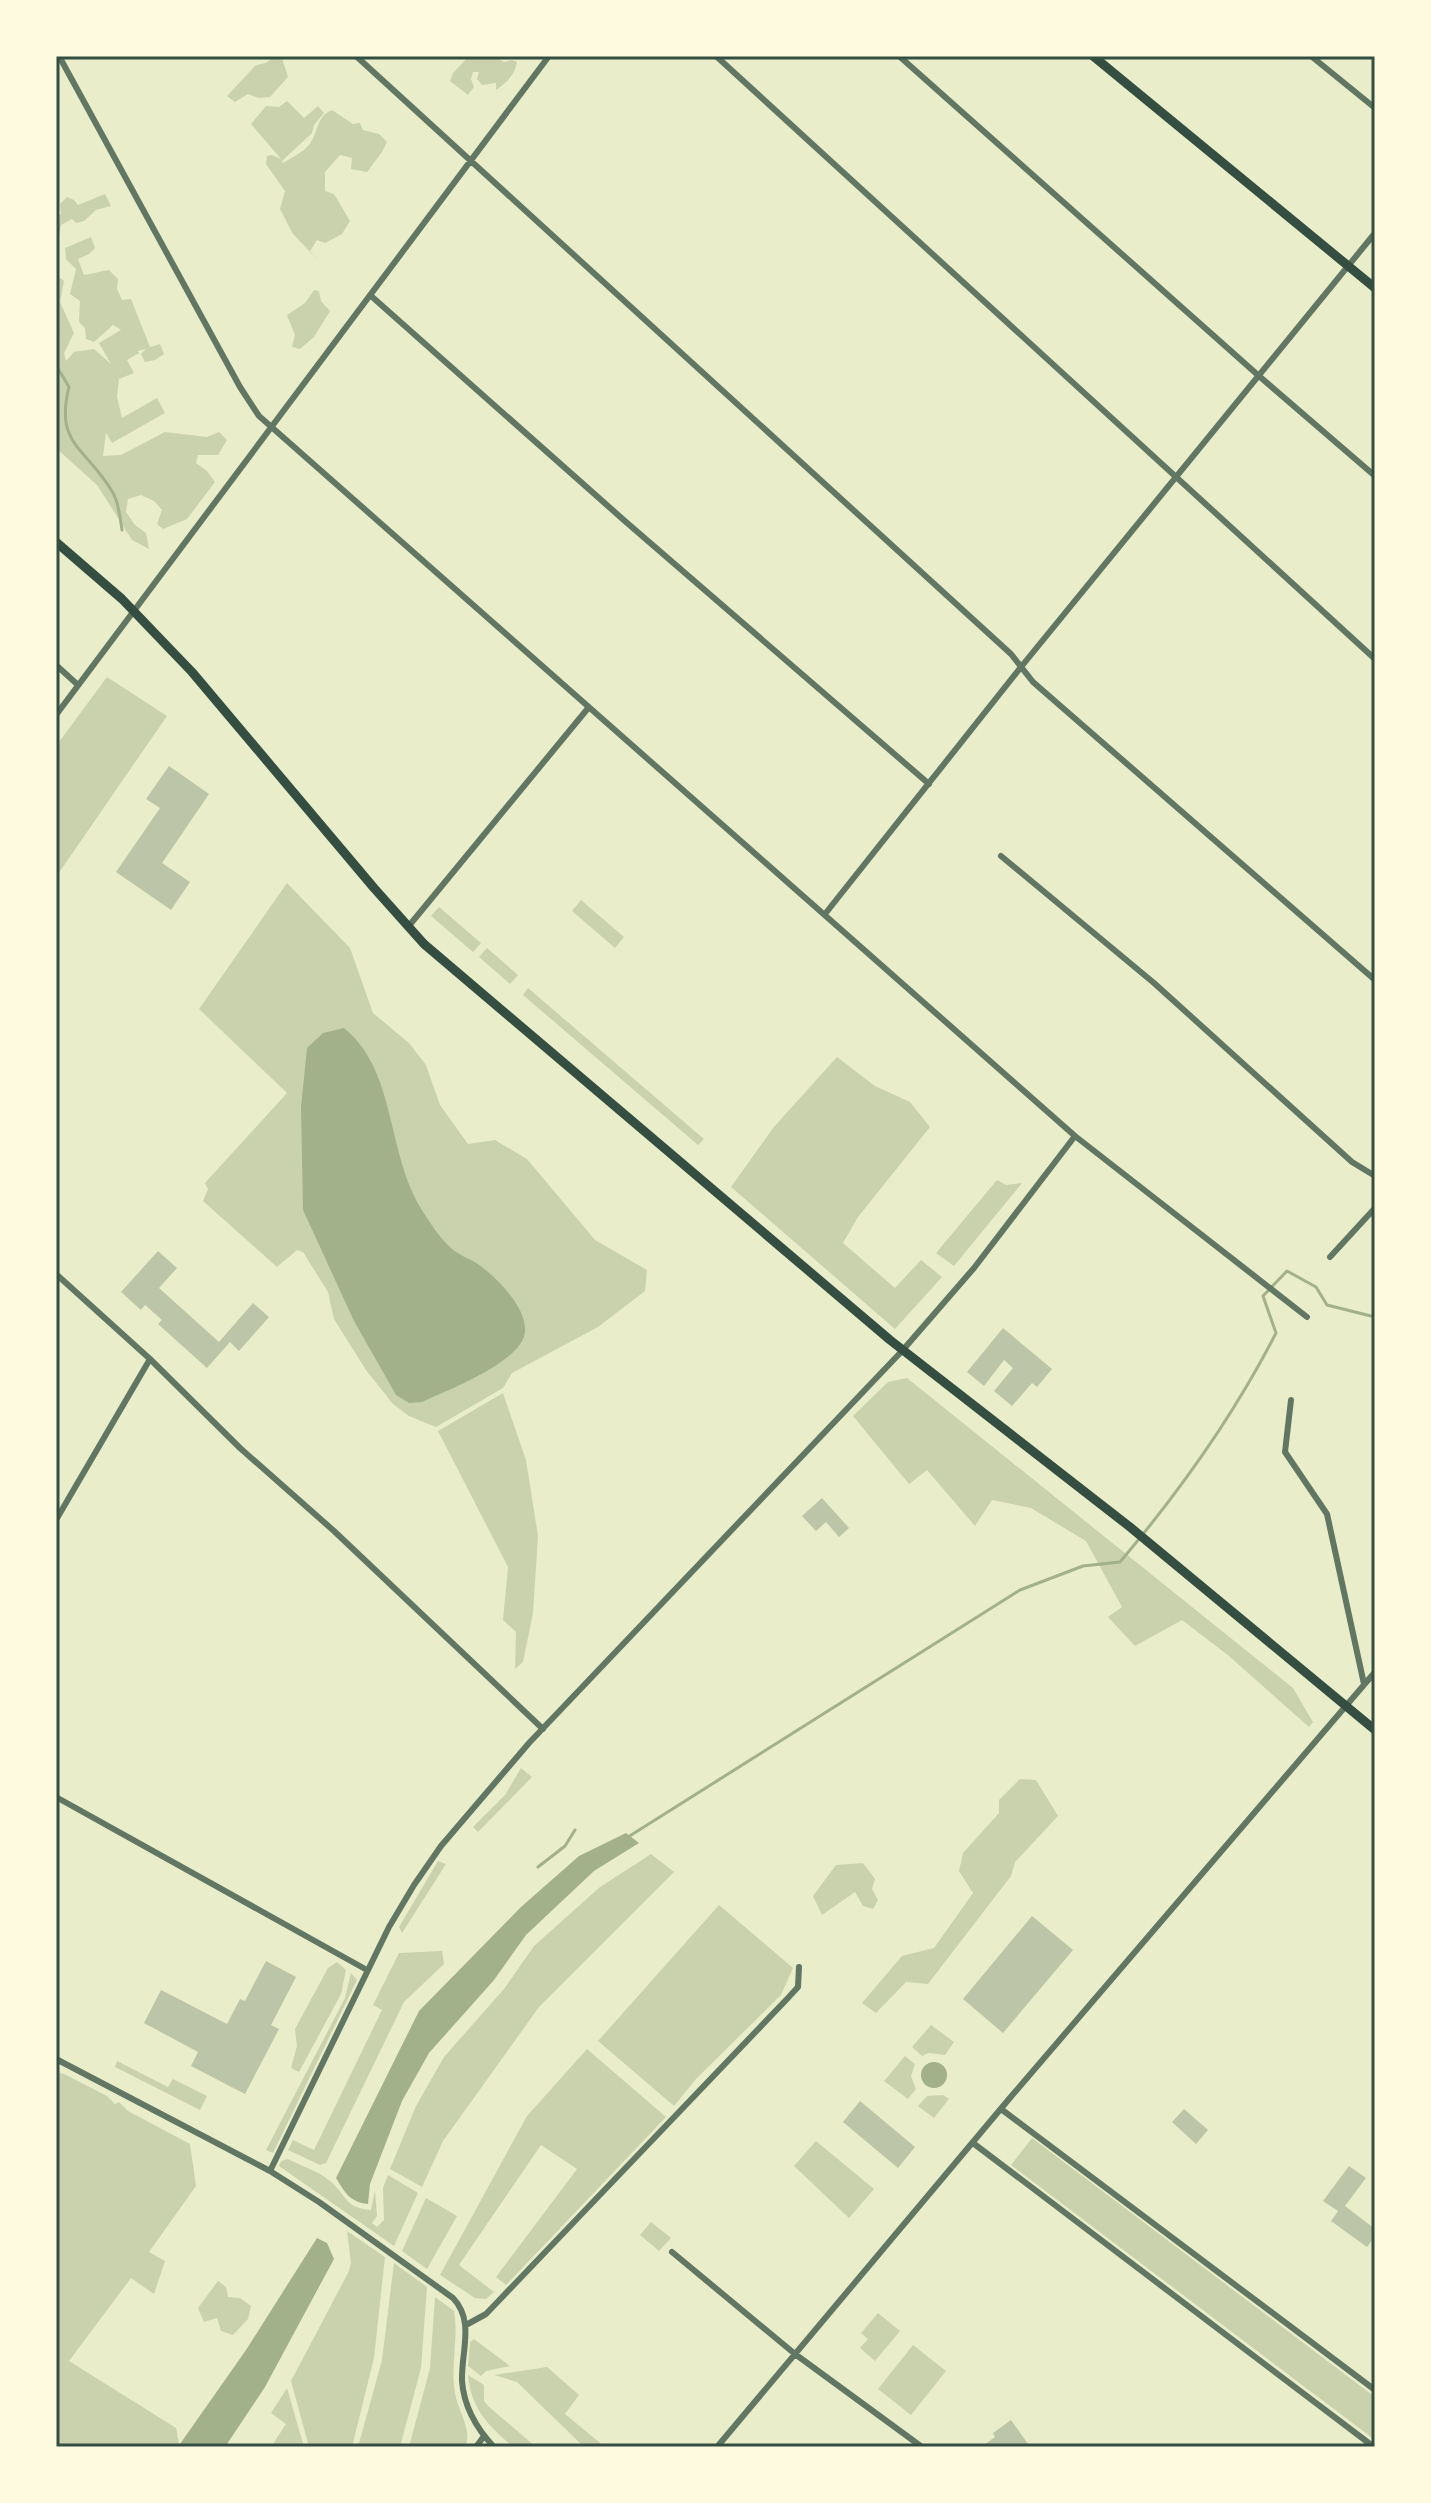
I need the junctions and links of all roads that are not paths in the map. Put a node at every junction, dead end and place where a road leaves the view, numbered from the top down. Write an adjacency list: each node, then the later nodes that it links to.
1 (59, 56): 15 (street)
2 (356, 56): 9 (street)
3 (549, 56): 9 (street)
4 (716, 56): 17 (street)
5 (899, 56): 14 (street)
6 (1093, 56): 11 (main road)
7 (1311, 56): 8 (street)
8 (1375, 108)
9 (470, 161): 13 (street); 22 (street)
10 (1375, 233): 11 (street)
11 (1349, 266): 12 (main road); 14 (street)
12 (1375, 288)
13 (370, 295): 15 (street); 26 (street)
14 (1259, 376): 16 (street); 17 (street)
15 (271, 427): 19 (street); 24 (street)
16 (1375, 476)
17 (1175, 478): 20 (street); 22 (street)
18 (56, 542): 19 (main road)
19 (134, 610): 23 (street); 29 (main road)
20 (1375, 659)
21 (56, 665): 23 (street)
22 (1021, 667): 26 (street); 30 (street)
23 (78, 685): 25 (street)
24 (589, 707): 28 (street); 29 (street)
25 (56, 715)
26 (929, 784): 28 (street)
27 (1001, 856): 32 (street)
28 (825, 914): 31 (street)
29 (408, 927): 37 (main road)
30 (1375, 980)
31 (1075, 1136): 36 (street); 37 (street)
32 (1375, 1176)
33 (1375, 1208): 34 (street)
34 (1330, 1257)
35 (56, 1274): 38 (street)
36 (1307, 1317)
37 (902, 1351): 43 (main road); 44 (street)
38 (150, 1359): 40 (street); 44 (street)
39 (1291, 1400): 42 (street)
40 (56, 1520)
41 (1375, 1672): 42 (street)
42 (1364, 1684): 43 (street)
43 (1345, 1707): 45 (main road); 50 (street)
44 (543, 1729): 48 (street)
45 (1375, 1730)
46 (56, 1797): 48 (street)
47 (799, 1967): 54 (street)
48 (367, 1970): 52 (street)
49 (56, 2059): 52 (street)
50 (1001, 2109): 51 (street); 56 (street)
51 (973, 2143): 55 (street); 62 (street)
52 (270, 2171): 54 (street)
53 (672, 2252): 55 (street)
54 (466, 2325): 57 (street)
55 (795, 2354): 60 (street); 61 (street)
56 (1375, 2390)
57 (484, 2436): 58 (street); 59 (street)
58 (476, 2447)
59 (494, 2447)
60 (717, 2447)
61 (922, 2447)
62 (1374, 2447)

